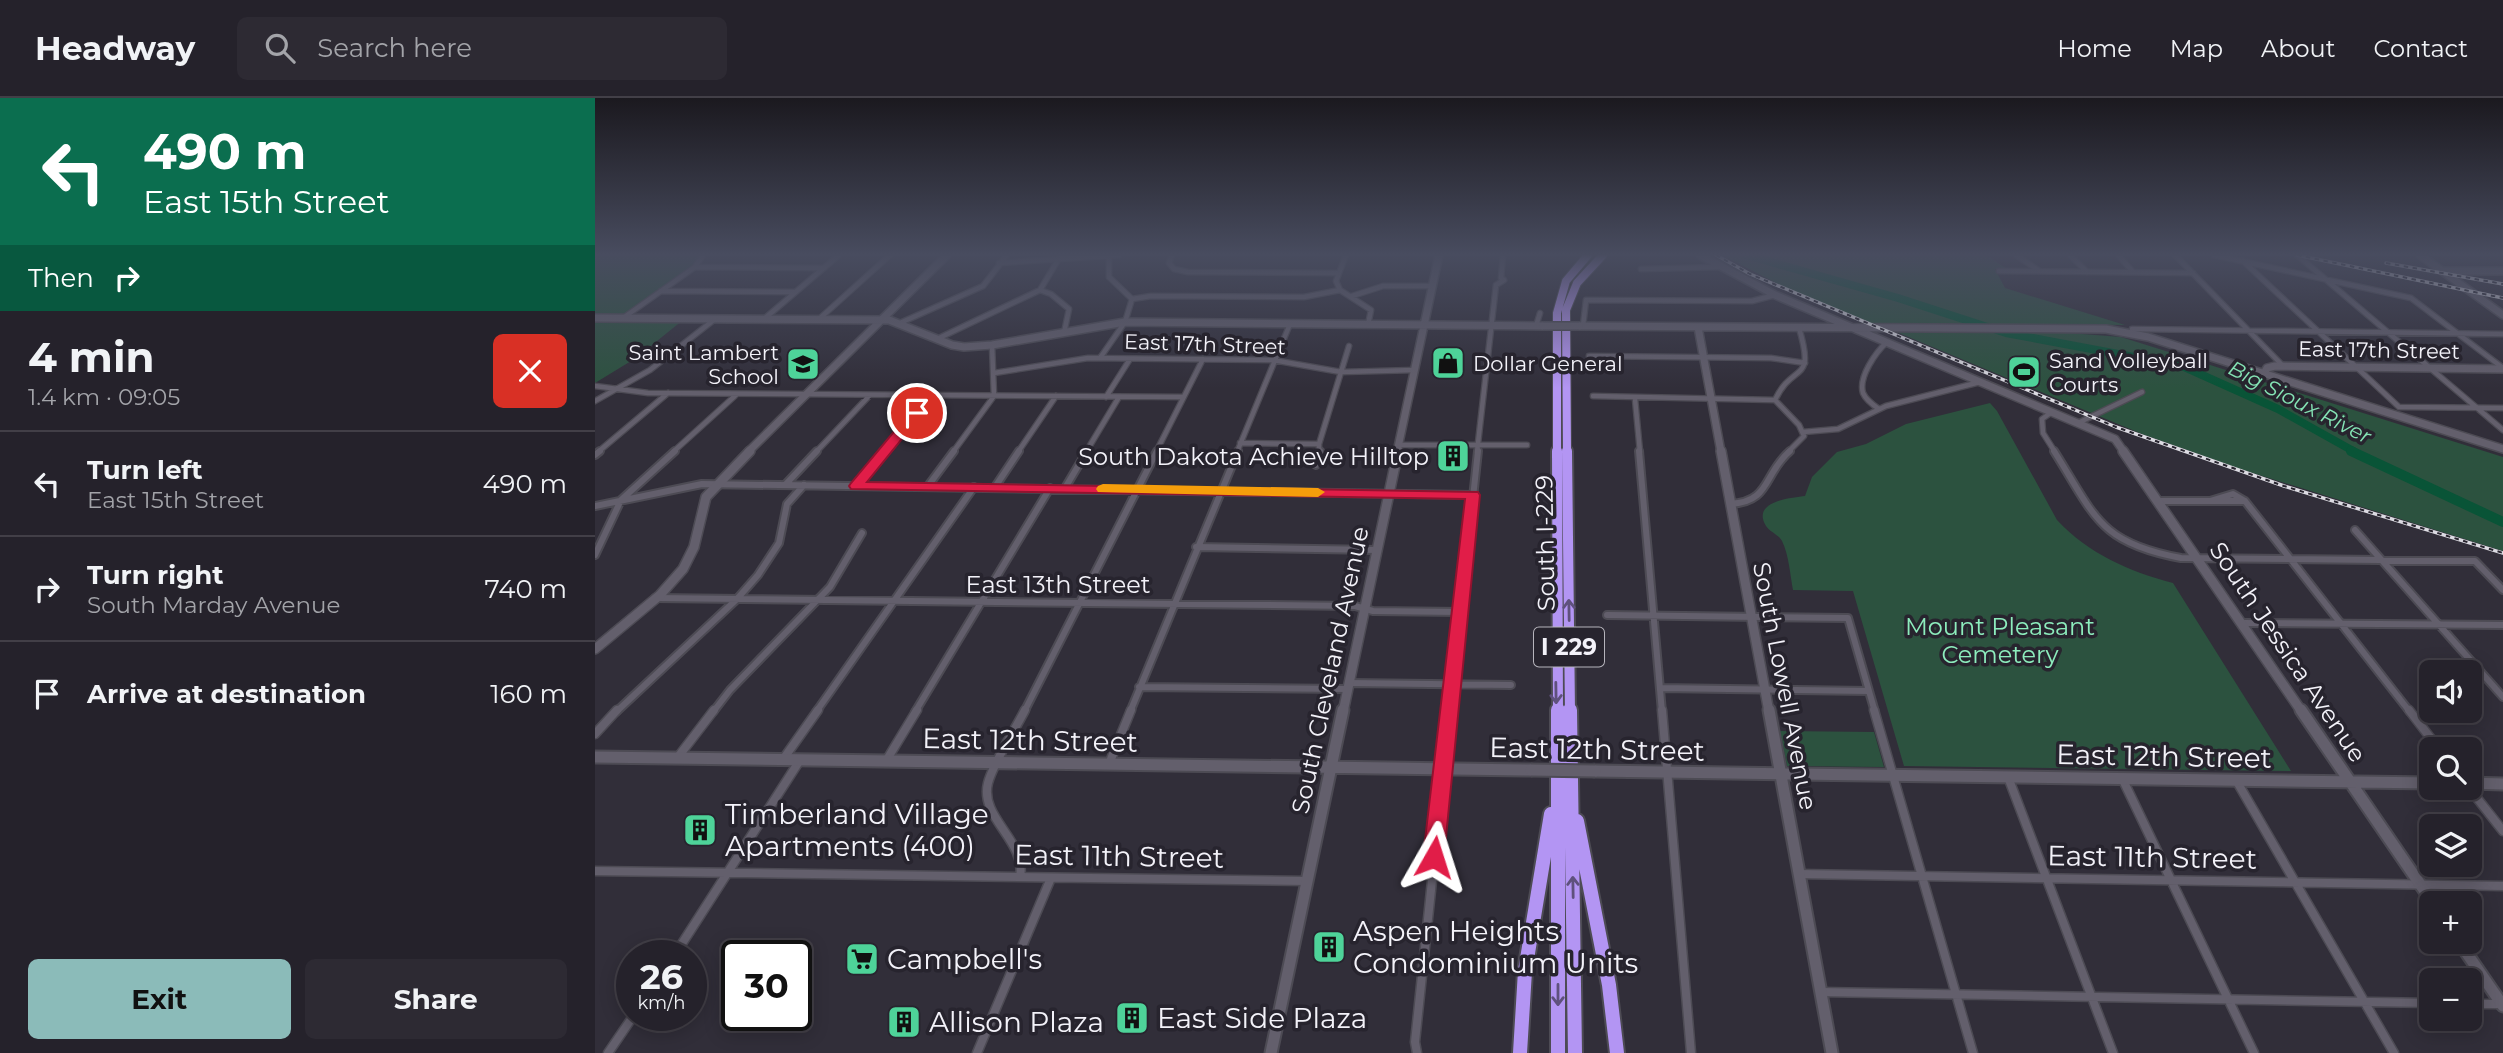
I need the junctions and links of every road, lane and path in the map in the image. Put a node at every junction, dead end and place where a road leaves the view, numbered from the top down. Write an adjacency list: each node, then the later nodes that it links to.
1 (1132, 299): 29 (street)
2 (649, 300): 24 (street)
3 (786, 300): 26 (street)
4 (841, 300): 27 (street)
5 (902, 300): 28 (street)
6 (953, 300): 30 (street)
7 (1018, 300): 47 (street)
8 (1058, 300): 43 (street)
9 (1357, 300): 32 (street)
10 (1429, 300): 33 (street, South Cleveland Avenue)
11 (1494, 300): 34 (street)
12 (1561, 300): 154 (highway, South I-229 / I 229, one-way to 154)
13 (1569, 300): 153 (highway, South I-229 / I 229, one-way to 13)
14 (1757, 300): 36 (street)
15 (1786, 300): 38 (street)
16 (2219, 300): 41 (street)
17 (2285, 300): 42 (street)
18 (2351, 300): 44 (street)
19 (2413, 300): 45 (street)
20 (2482, 300): 22 (street)
21 (1540, 313): 35 (street)
22 (2503, 315)
23 (595, 318): 24 (street)
24 (623, 318): 25 (street)
25 (715, 319): 26 (street); 68 (street)
26 (764, 319): 27 (street)
27 (818, 320): 28 (street)
28 (881, 320): 30 (street); 72 (street)
29 (1125, 322): 31 (street); 43 (street); 52 (street)
30 (900, 323): 47 (street)
31 (1290, 324): 32 (street); 56 (street)
32 (1368, 325): 33 (street)
33 (1424, 325): 34 (street); 62 (street, South Cleveland Avenue)
34 (1491, 325): 35 (street); 95 (street)
35 (1540, 326): 36 (street, bridge)
36 (1581, 326): 37 (street)
37 (1698, 327): 39 (street); 53 (street, South Lowell Avenue)
38 (1853, 327): 39 (street); 48 (street); 65 (street)
39 (1799, 328): 57 (street)
40 (2132, 329): 41 (street)
41 (2249, 330): 42 (street); 58 (street)
42 (2320, 331): 44 (street); 59 (street)
43 (1065, 332): 49 (street)
44 (2389, 332): 45 (street); 60 (street)
45 (2459, 333): 46 (street); 61 (street)
46 (2503, 334)
47 (937, 339): 49 (street)
48 (1887, 342): 66 (street); 87 (street)
49 (992, 345): 64 (street)
50 (1349, 346): 63 (street)
51 (1589, 356): 53 (street)
52 (1100, 358): 54 (street, East 17th Street); 64 (street, East 17th Street)
53 (1703, 358): 57 (street); 82 (street, South Lowell Avenue)
54 (1130, 359): 55 (street, East 17th Street); 78 (street)
55 (1203, 359): 56 (street, East 17th Street); 80 (street)
56 (1273, 360): 63 (street, East 17th Street); 92 (street)
57 (1805, 363): 83 (street)
58 (2283, 366): 59 (street, East 17th Street); 65 (street, East 17th Street)
59 (2357, 367): 60 (street, East 17th Street); 85 (street)
60 (2431, 368): 61 (street, East 17th Street); 85 (street)
61 (2503, 369)
62 (1415, 370): 63 (street, East 17th Street); 94 (street, South Cleveland Avenue)
63 (1341, 372): 93 (street)
64 (994, 373): 75 (street)
65 (2263, 376): 97 (street)
66 (1980, 382): 87 (street); 88 (street)
67 (595, 386): 68 (street)
68 (616, 389): 70 (street); 84 (street)
69 (2142, 392): 89 (street)
70 (669, 393): 71 (street); 98 (street)
71 (737, 393): 72 (street); 113 (street)
72 (807, 394): 73 (street); 100 (street)
73 (870, 394): 74 (street); 101 (street)
74 (932, 395): 75 (street); 103 (street)
75 (994, 396): 76 (street); 104 (street)
76 (1056, 396): 78 (street); 106 (street)
77 (1593, 396): 81 (street)
78 (1107, 397): 79 (street)
79 (1119, 397): 80 (street); 108 (street)
80 (1183, 397): 109 (street)
81 (1635, 399): 82 (street); 136 (street)
82 (1710, 399): 83 (street); 115 (street, South Lowell Avenue)
83 (1775, 400): 91 (street)
84 (595, 401)
85 (2477, 408): 86 (street); 90 (street)
86 (2503, 408)
87 (1879, 409): 91 (street)
88 (2052, 412): 89 (street); 122 (street)
89 (2078, 423): 114 (street, South Jessica Avenue)
90 (2503, 430)
91 (1803, 432): 115 (street)
92 (1240, 443): 93 (street); 110 (street)
93 (1319, 444): 99 (street)
94 (1399, 444): 95 (street); 111 (street, South Cleveland Avenue)
95 (1479, 445): 96 (street); 112 (street)
96 (1527, 445)
97 (2503, 452)
98 (595, 455)
99 (1316, 465)
100 (716, 485): 101 (street); 113 (street); 126 (street)
101 (785, 485): 102 (street)
102 (804, 485): 103 (street); 127 (street)
103 (856, 486): 104 (street)
104 (928, 486): 105 (street)
105 (974, 487): 106 (street); 129 (street)
106 (995, 488): 107 (street)
107 (1050, 488): 108 (street); 130 (street)
108 (1065, 488): 109 (street)
109 (1135, 489): 110 (street); 131 (street)
110 (1220, 491): 111 (street); 119 (street)
111 (1389, 493): 112 (street); 120 (street, South Cleveland Avenue)
112 (1473, 495): 134 (street)
113 (621, 500): 116 (street); 121 (street)
114 (2159, 501): 122 (street, South Jessica Avenue); 123 (street)
115 (1730, 504): 137 (street, South Lowell Avenue)
116 (595, 506)
117 (2355, 530): 124 (street)
118 (862, 533): 128 (street)
119 (1196, 547): 120 (street); 132 (street)
120 (1377, 550): 133 (street, South Cleveland Avenue)
121 (595, 555)
122 (2198, 558): 123 (street); 138 (street, South Jessica Avenue)
123 (2291, 560): 124 (street); 139 (street)
124 (2383, 560): 125 (street); 140 (street)
125 (2503, 590)
126 (655, 598): 127 (street, East 13th Street); 142 (street)
127 (737, 599): 128 (street, East 13th Street); 151 (street)
128 (819, 601): 129 (street, East 13th Street); 156 (street)
129 (894, 602): 130 (street, East 13th Street); 157 (street)
130 (981, 603): 131 (street, East 13th Street); 159 (street)
131 (1078, 604): 132 (street, East 13th Street); 160 (street)
132 (1173, 604): 133 (street, East 13th Street); 146 (street)
133 (1364, 609): 134 (street, East 13th Street); 145 (street, South Cleveland Avenue)
134 (1461, 612): 143 (street)
135 (1607, 615): 136 (street)
136 (1654, 615): 137 (street); 147 (street)
137 (1751, 616): 148 (street, South Lowell Avenue); 149 (street)
138 (2242, 623): 139 (street); 170 (street, South Jessica Avenue)
139 (2341, 624): 140 (street); 152 (street)
140 (2439, 624): 141 (street); 150 (street)
141 (2503, 625)
142 (595, 649)
143 (1453, 685): 144 (street); 145 (street); 163 (street)
144 (1511, 685)
145 (1348, 686): 146 (street); 162 (street, South Cleveland Avenue)
146 (1139, 687): 161 (street)
147 (1660, 688): 148 (street); 164 (street)
148 (1764, 689): 149 (street); 165 (street, South Lowell Avenue)
149 (1869, 691): 166 (street)
150 (2503, 697)
151 (595, 734)
152 (2430, 737)
153 (1571, 748): 206 (highway, South I-229 / I 229, one-way to 153); 207 (highway)
154 (1557, 755): 204 (highway); 205 (highway, South I-229 / I 229, one-way to 205)
155 (595, 757): 156 (street, East 12th Street)
156 (676, 759): 157 (street, East 12th Street)
157 (783, 760): 158 (street, East 12th Street)
158 (800, 760): 159 (street, East 12th Street); 177 (street)
159 (886, 761): 160 (street, East 12th Street)
160 (998, 762): 161 (street, East 12th Street); 180 (street)
161 (1108, 764): 162 (street, East 12th Street)
162 (1331, 768): 163 (street, East 12th Street); 184 (street, South Cleveland Avenue)
163 (1443, 769): 164 (street, East 12th Street, bridge); 203 (street)
164 (1667, 772): 165 (street, East 12th Street); 208 (street)
165 (1780, 774): 166 (street, East 12th Street); 178 (street, South Lowell Avenue)
166 (1894, 775): 167 (street, East 12th Street); 179 (street)
167 (2008, 776): 168 (street, East 12th Street); 181 (street)
168 (2122, 778): 169 (street, East 12th Street); 183 (street)
169 (2237, 780): 170 (street, East 12th Street); 185 (street)
170 (2352, 782): 171 (street, East 12th Street); 186 (street, South Jessica Avenue)
171 (2419, 783)
172 (2503, 784): 173 (street)
173 (2482, 785)
174 (2480, 800): 175 (street)
175 (2503, 831)
176 (595, 871): 177 (street, East 11th Street)
177 (727, 873): 180 (street, East 11th Street); 189 (street)
178 (1799, 874): 179 (street, East 11th Street); 191 (street, South Lowell Avenue)
179 (1923, 876): 181 (street, East 11th Street); 192 (street)
180 (1020, 877): 182 (street, East 11th Street)
181 (2046, 877): 183 (street, East 11th Street); 193 (street)
182 (1051, 878): 184 (street, East 11th Street); 201 (street)
183 (2170, 879): 185 (street, East 11th Street); 194 (street)
184 (1307, 881): 202 (street, South Cleveland Avenue)
185 (2296, 882): 186 (street, East 11th Street); 195 (street)
186 (2421, 884): 187 (street, East 11th Street); 188 (street, South Jessica Avenue)
187 (2503, 886)
188 (2426, 891)
189 (684, 940)
190 (2467, 954): 198 (street)
191 (1821, 992): 192 (street); 209 (street, South Lowell Avenue)
192 (1957, 995): 193 (street); 210 (street)
193 (2091, 997): 194 (street); 211 (street)
194 (2228, 998): 195 (street); 212 (street)
195 (2364, 1001): 196 (street); 213 (street)
196 (2419, 1003)
197 (2482, 1004): 198 (street)
198 (2503, 1005)
199 (623, 1031): 200 (street)
200 (608, 1053)
201 (977, 1053)
202 (1271, 1053)
203 (1417, 1053)
204 (1520, 1053)
205 (1558, 1053)
206 (1575, 1053)
207 (1616, 1053)
208 (1691, 1053)
209 (1832, 1053)
210 (1973, 1053)
211 (2113, 1053)
212 (2254, 1053)
213 (2394, 1053)

